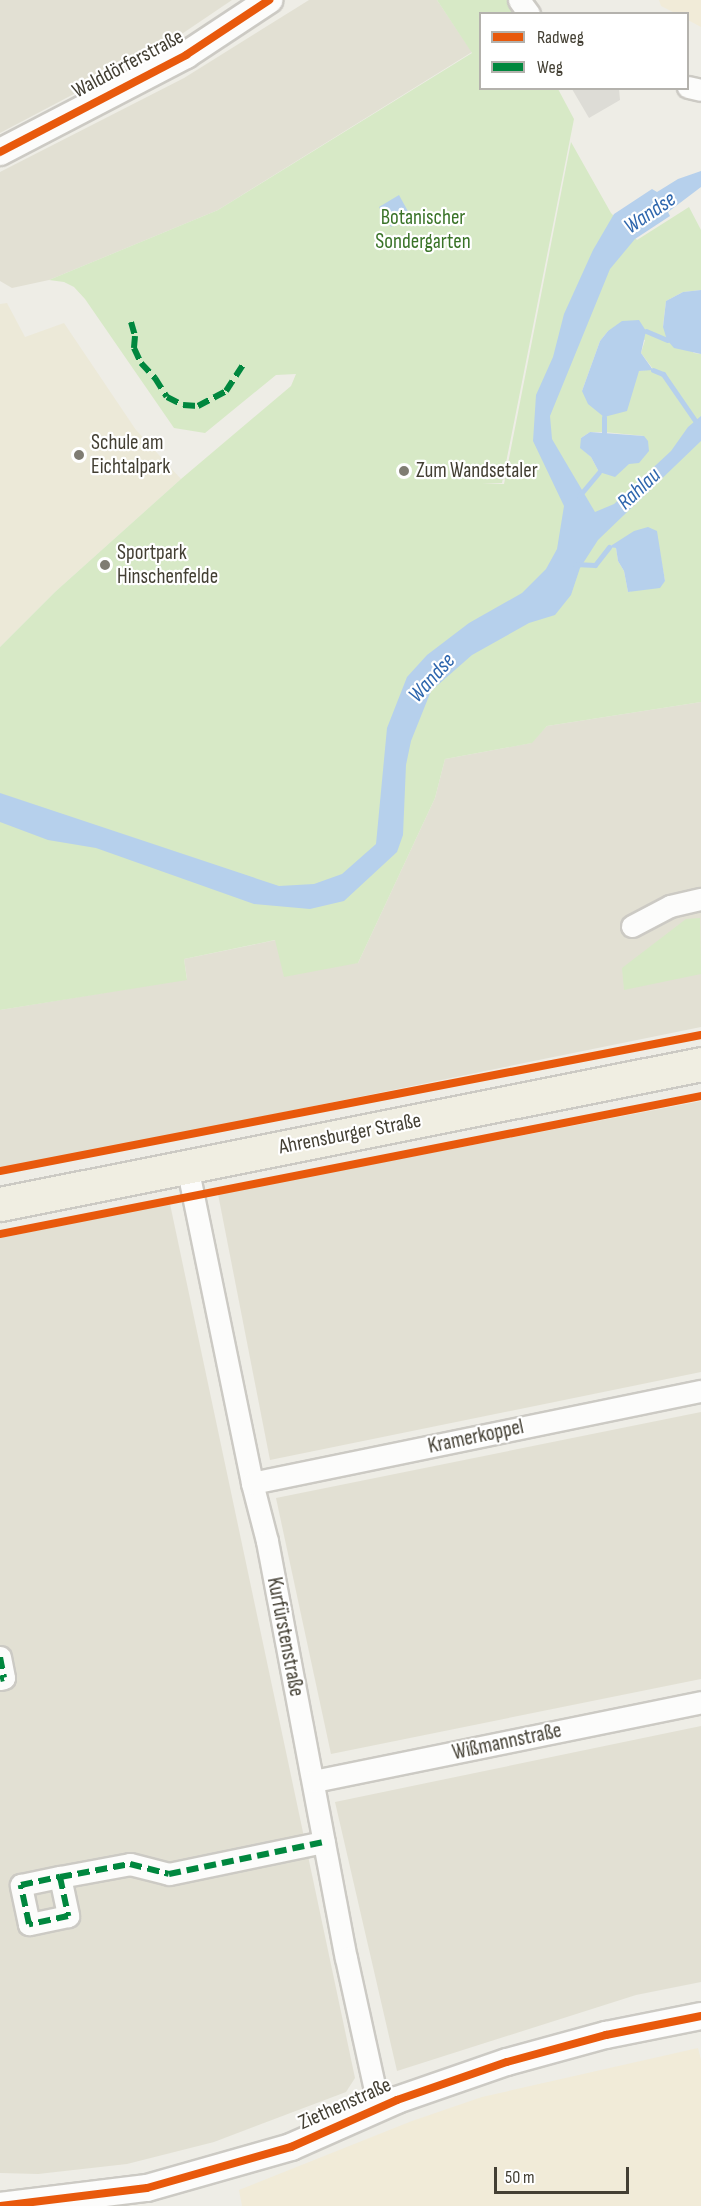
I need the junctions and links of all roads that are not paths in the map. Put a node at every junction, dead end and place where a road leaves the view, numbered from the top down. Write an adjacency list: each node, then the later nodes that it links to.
1 (269, 0): 2 (street, Walddörferstraße)
2 (0, 152)
3 (701, 899): 4 (street)
4 (632, 926)
5 (701, 1064): 6 (main road, Ahrensburger Straße)
6 (187, 1166): 7 (main road, Ahrensburger Straße); 9 (street, Kurfürstenstraße)
7 (0, 1204)
8 (701, 1391): 9 (street, Kramerkoppel)
9 (252, 1483): 13 (street, Kurfürstenstraße)
10 (0, 1657): 11 (street)
11 (0, 1679)
12 (701, 1702): 13 (street, Wißmannstraße)
13 (314, 1781): 14 (street, Kurfürstenstraße)
14 (324, 1842): 15 (street); 17 (street, Kurfürstenstraße)
15 (60, 1877)
16 (701, 2016): 17 (street, Ziethenstraße)
17 (379, 2108): 18 (street, Ziethenstraße)
18 (0, 2206)

